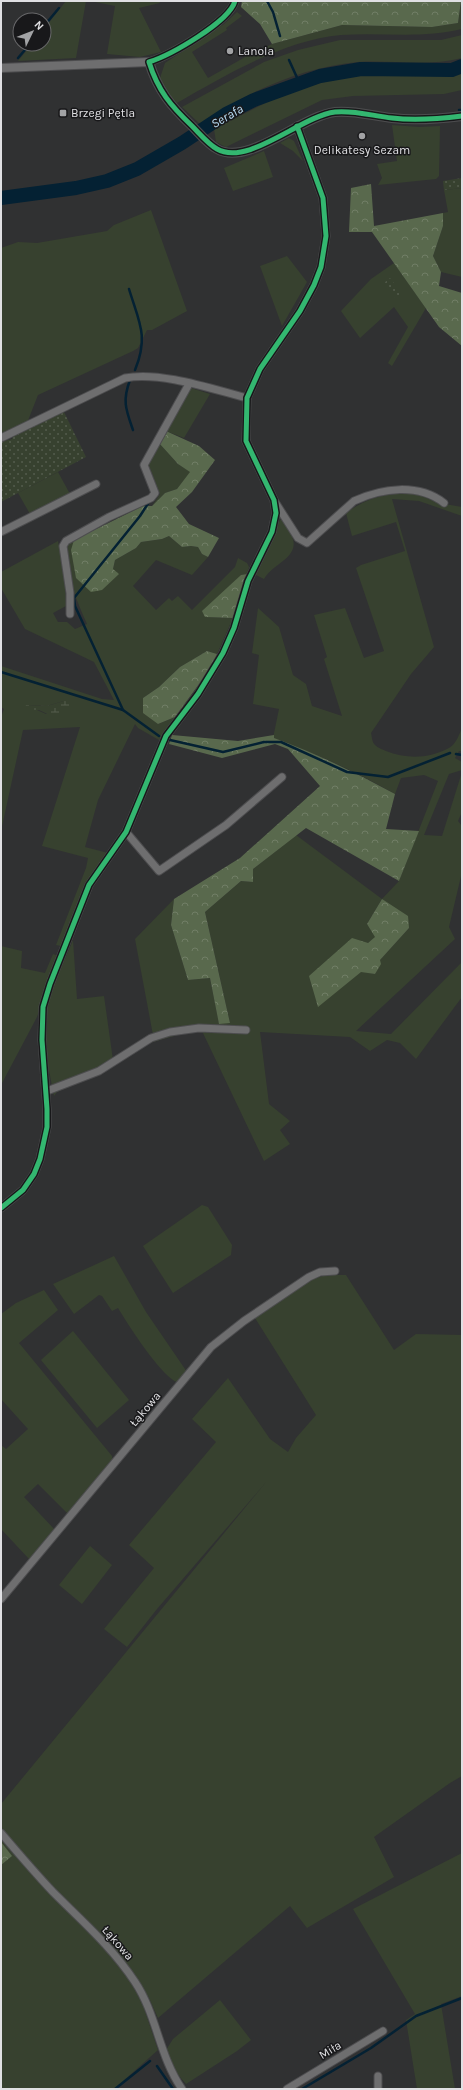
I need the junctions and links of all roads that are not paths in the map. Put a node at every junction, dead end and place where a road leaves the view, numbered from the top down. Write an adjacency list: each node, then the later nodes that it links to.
1 (236, 1): 2 (street)
2 (149, 62): 3 (street); 5 (street)
3 (1, 68)
4 (462, 116): 5 (street)
5 (297, 126): 7 (street)
6 (189, 384): 7 (street); 8 (street); 13 (street)
7 (247, 398): 10 (street)
8 (1, 438)
9 (96, 484): 12 (street)
10 (274, 500): 11 (street); 15 (street)
11 (444, 503)
12 (1, 532)
13 (70, 614)
14 (282, 777): 15 (street)
15 (126, 832): 17 (street)
16 (246, 1030): 17 (street)
17 (47, 1091): 18 (street)
18 (1, 1208)
19 (335, 1271): 20 (street, Łąkowa)
20 (1, 1599)
21 (1, 1833): 24 (street, Łąkowa)
22 (383, 2031): 25 (street, Miła)
23 (378, 2076): 26 (street)
24 (182, 2089)
25 (287, 2089)
26 (378, 2089)

